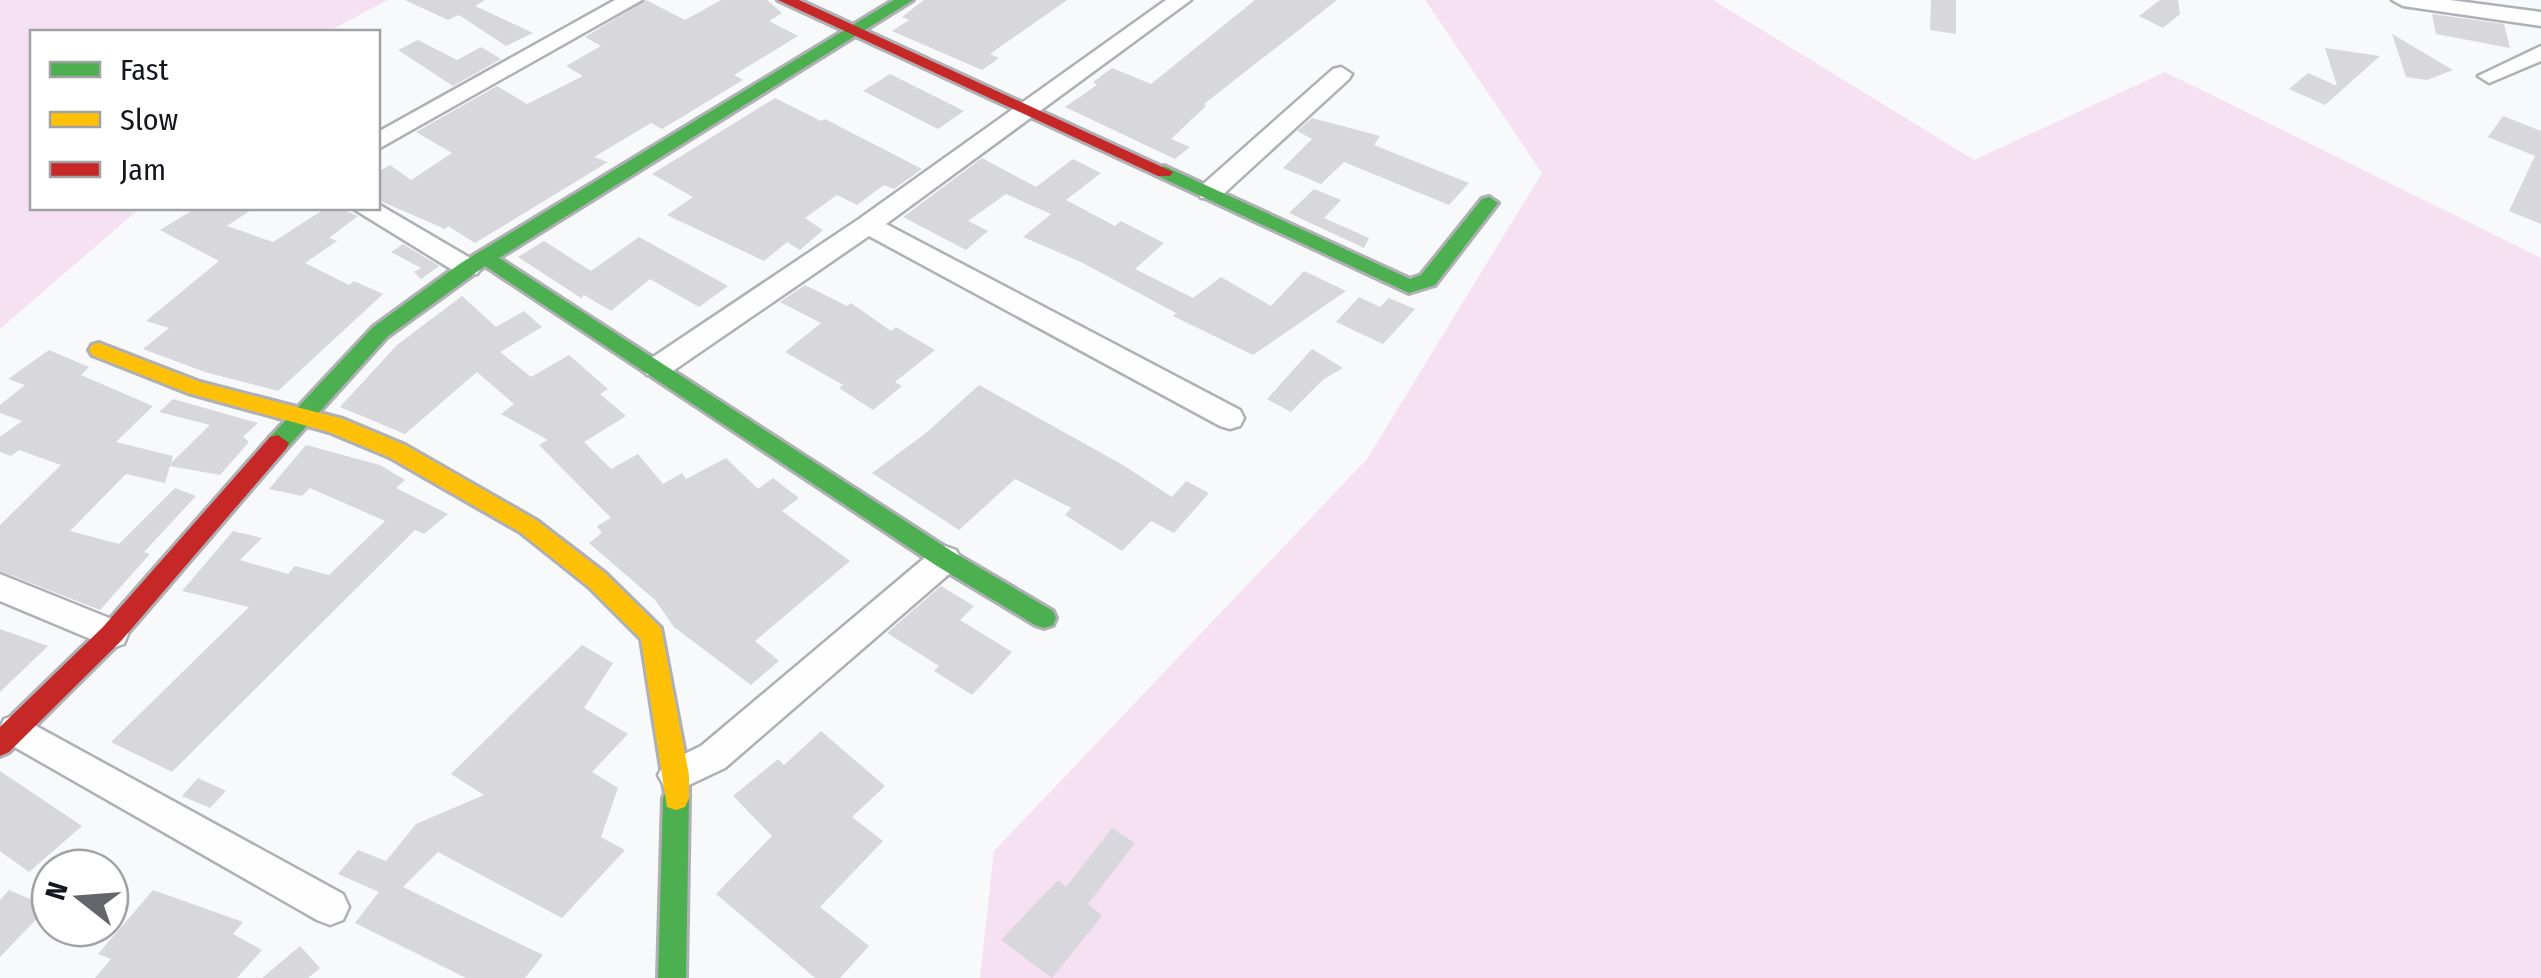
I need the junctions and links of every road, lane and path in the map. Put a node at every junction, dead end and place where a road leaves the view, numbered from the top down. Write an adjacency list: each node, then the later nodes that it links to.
1 (631, 0): 12 (street)
2 (786, 0): 7 (street)
3 (905, 0): 7 (street)
4 (1180, 0): 11 (street)
5 (2404, 0): 6 (street)
6 (2541, 18)
7 (856, 31): 11 (street); 17 (street)
8 (2541, 53): 10 (street)
9 (1341, 74): 13 (street)
10 (2490, 76)
11 (1028, 107): 13 (street); 16 (street)
12 (380, 141)
13 (1210, 192): 14 (street)
14 (1488, 203)
15 (369, 210): 17 (street)
16 (868, 225): 19 (street); 21 (street)
17 (477, 263): 19 (street); 20 (street)
18 (99, 350): 20 (street)
19 (657, 368): 22 (street)
20 (302, 416): 25 (street); 27 (street)
21 (1230, 418)
22 (944, 559): 24 (street); 27 (street)
23 (0, 587): 25 (street)
24 (1044, 618)
25 (112, 634): 26 (street)
26 (8, 737): 28 (street)
27 (676, 775): 29 (street)
28 (330, 907)
29 (672, 978)

